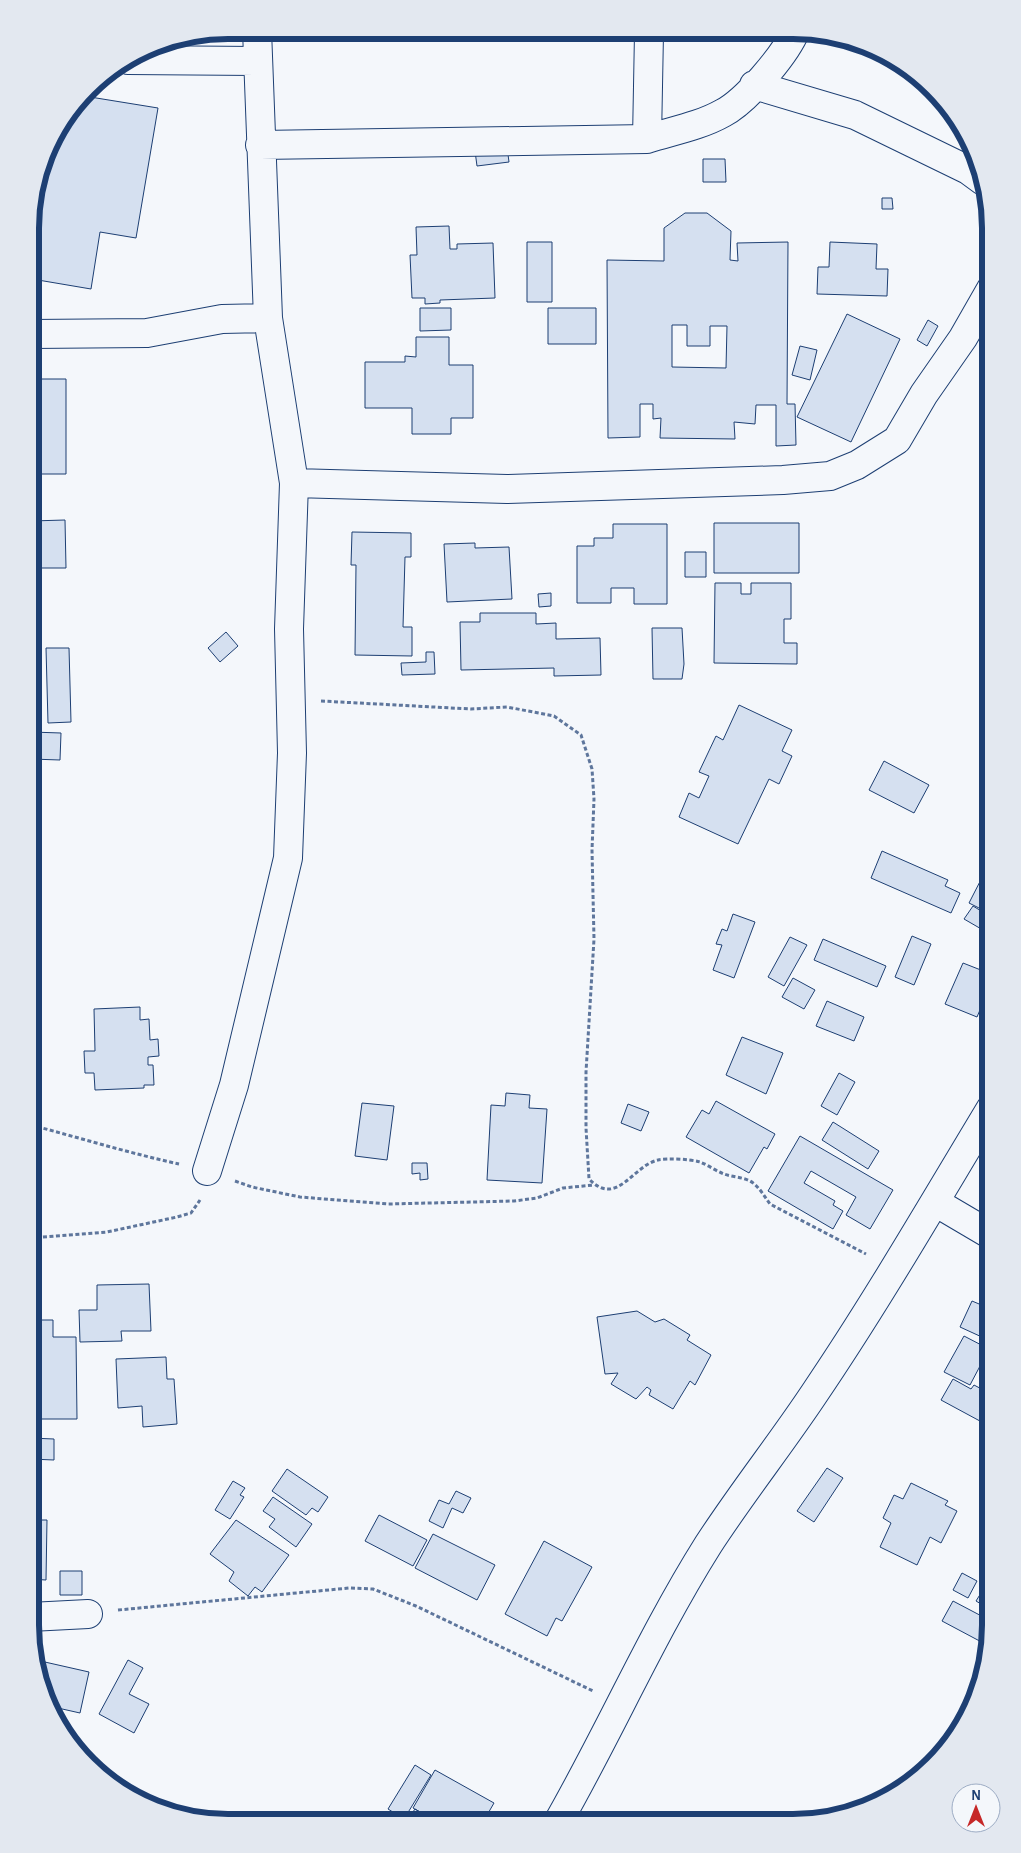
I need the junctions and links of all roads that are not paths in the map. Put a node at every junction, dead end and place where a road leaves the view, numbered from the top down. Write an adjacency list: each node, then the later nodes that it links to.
1 (257, 39): 5 (street)
2 (649, 39): 7 (street)
3 (791, 39): 6 (street)
4 (140, 60): 5 (street)
5 (258, 61): 8 (street)
6 (754, 85): 7 (street); 9 (street)
7 (647, 139): 8 (street)
8 (260, 145): 11 (street)
9 (975, 175)
10 (982, 305): 13 (street)
11 (268, 318): 12 (street); 13 (street)
12 (39, 334)
13 (294, 483): 15 (street)
14 (982, 1123): 16 (street)
15 (207, 1171)
16 (935, 1202): 17 (street); 20 (street)
17 (982, 1230)
18 (88, 1614): 19 (street)
19 (39, 1617)
20 (562, 1814)

